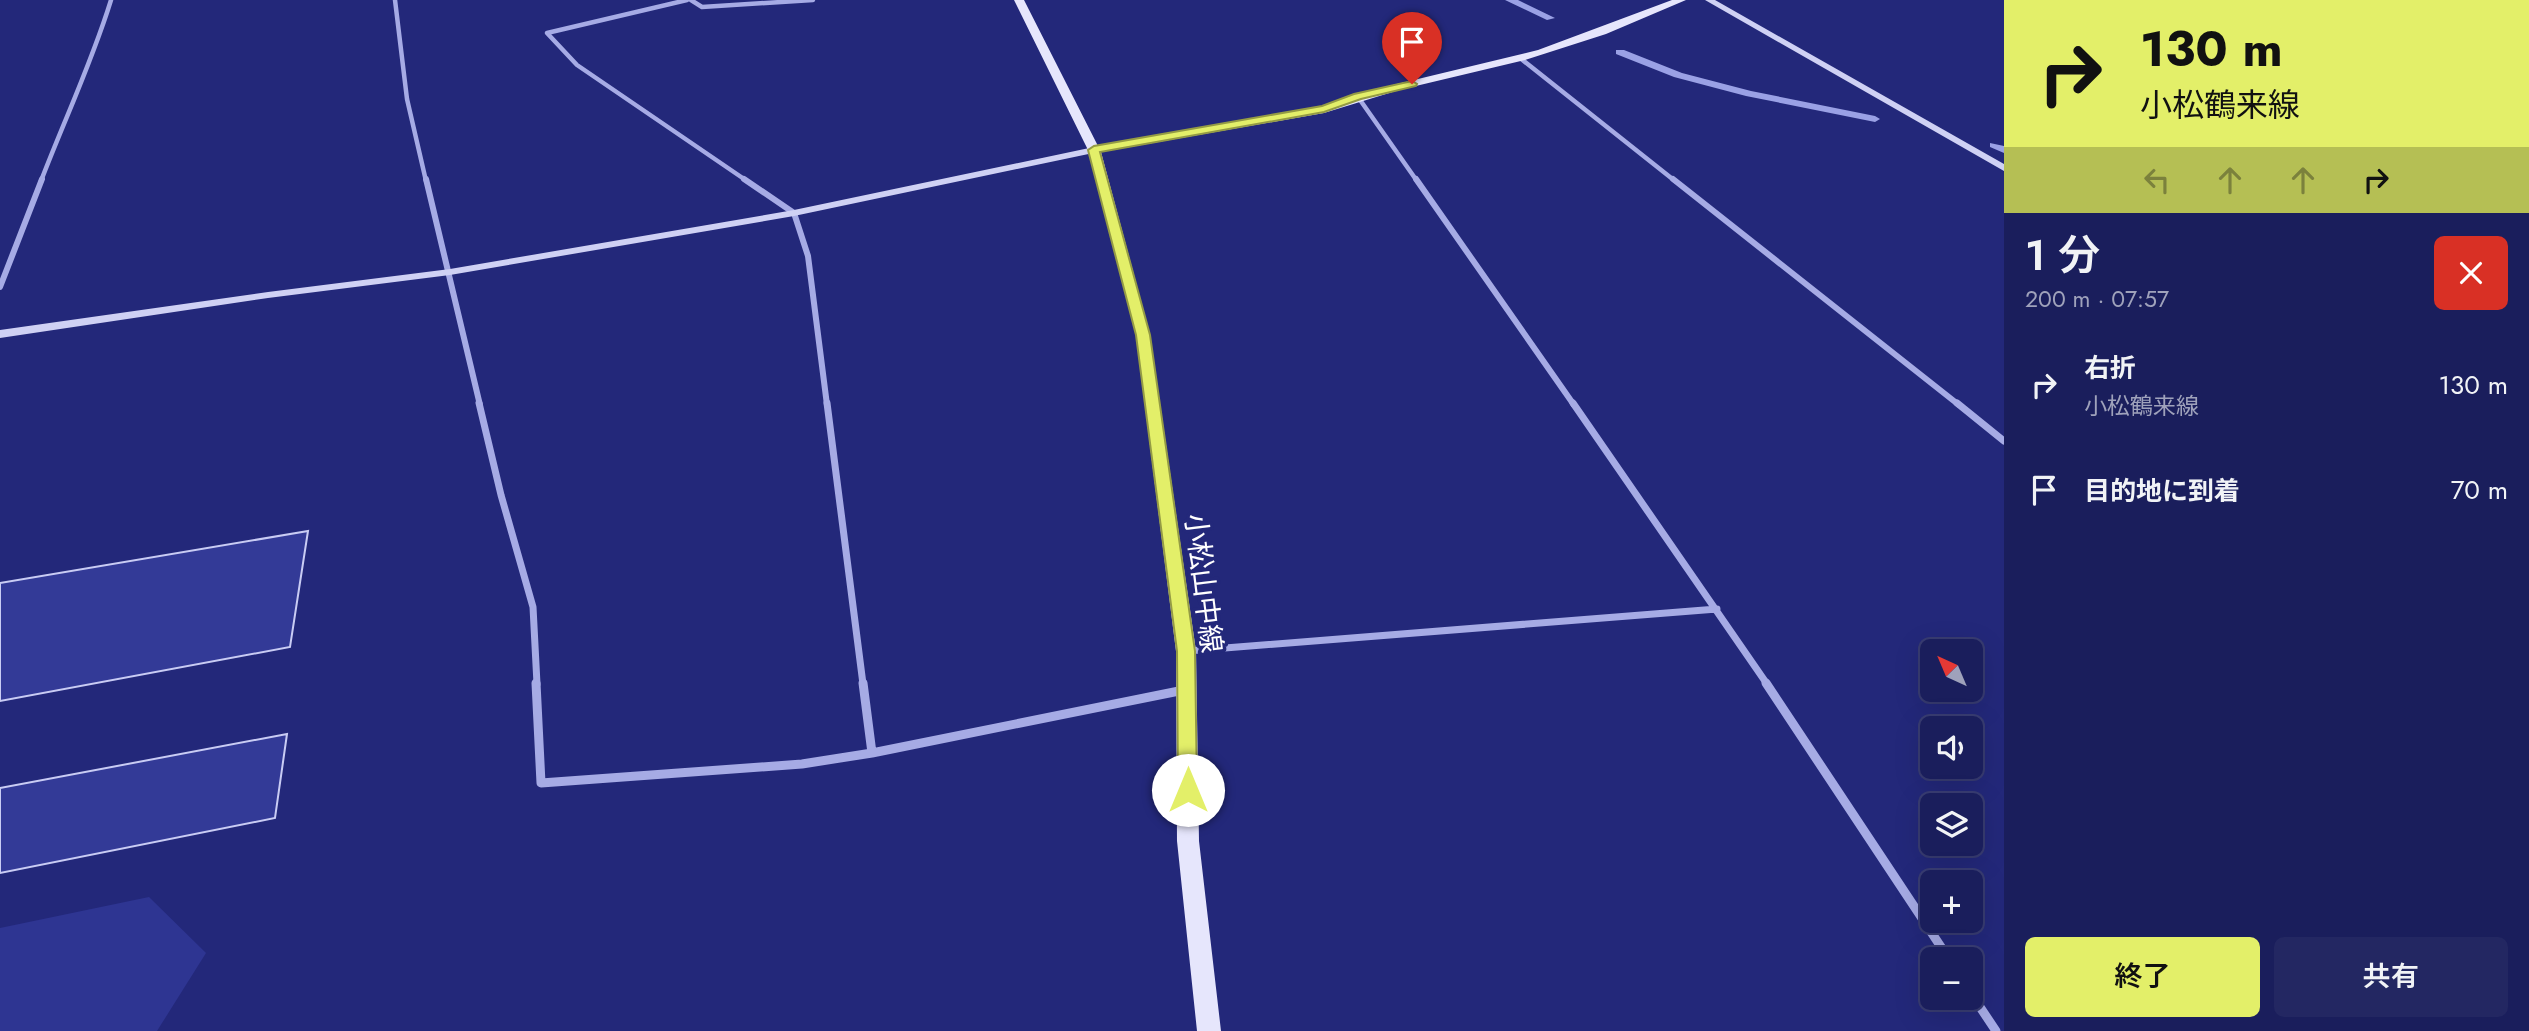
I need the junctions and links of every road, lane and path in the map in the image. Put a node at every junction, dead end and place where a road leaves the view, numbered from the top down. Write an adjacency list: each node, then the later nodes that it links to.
1 (111, 0): 14 (street)
2 (396, 0): 13 (street)
3 (689, 0): 4 (street); 12 (street)
4 (813, 0)
5 (1019, 0): 10 (main road, 小松山中線)
6 (1682, 0): 8 (main road)
7 (1709, 0): 11 (street)
8 (1520, 58): 9 (main road); 16 (street)
9 (1358, 97): 10 (main road); 17 (street)
10 (1094, 150): 12 (street); 18 (main road, 小松山中線)
11 (2004, 168)
12 (794, 213): 13 (street); 20 (street)
13 (450, 272): 15 (street); 20 (street)
14 (0, 287)
15 (0, 334)
16 (2004, 441)
17 (1717, 609): 18 (street); 21 (street)
18 (1186, 651): 19 (main road, 小松山中線)
19 (1188, 689): 20 (street); 23 (main road, 小松山中線)
20 (872, 753)
21 (1941, 947)
22 (1982, 1010): 24 (street)
23 (1209, 1031)
24 (1996, 1031)

